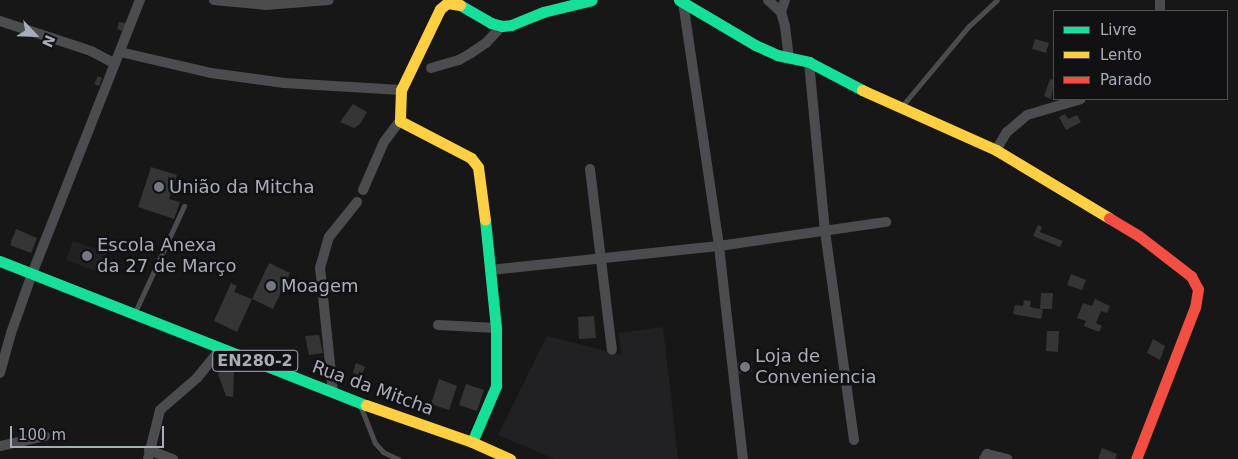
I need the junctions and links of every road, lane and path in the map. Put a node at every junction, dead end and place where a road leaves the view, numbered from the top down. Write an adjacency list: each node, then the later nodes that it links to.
1 (140, 0): 12 (street)
2 (214, 0): 3 (street)
3 (329, 0)
4 (592, 0): 11 (street)
5 (768, 0): 9 (street)
6 (785, 0): 9 (street)
7 (997, 0): 19 (lane)
8 (681, 1): 13 (street); 28 (street)
9 (781, 12): 13 (street)
10 (0, 21): 15 (street)
11 (502, 26): 16 (street); 17 (street)
12 (120, 52): 15 (street); 17 (street)
13 (789, 58): 14 (street)
14 (809, 62): 19 (street); 27 (street)
15 (115, 64): 32 (street)
16 (431, 68)
17 (402, 90): 20 (street)
18 (1079, 100): 21 (street)
19 (901, 107): 21 (street)
20 (400, 121): 23 (street); 31 (street)
21 (996, 150): 52 (street)
22 (590, 169): 29 (street)
23 (363, 190)
24 (357, 202): 39 (street)
25 (184, 206): 33 (lane)
26 (886, 222): 27 (street)
27 (825, 231): 28 (street); 42 (street)
28 (719, 246): 29 (street); 49 (street)
29 (602, 258): 31 (street); 37 (street)
30 (0, 260): 32 (street, Rua da Mitcha / EN280-2)
31 (490, 270): 35 (street)
32 (32, 274): 33 (street, Rua da Mitcha / EN280-2); 38 (street)
33 (134, 314): 36 (street, Rua da Mitcha / EN280-2)
34 (438, 325): 35 (street)
35 (496, 328): 43 (street)
36 (221, 348): 39 (street, Rua da Mitcha / EN280-2); 45 (street)
37 (612, 350)
38 (0, 373)
39 (332, 392): 40 (street, Rua da Mitcha / EN280-2)
40 (359, 403): 43 (street, Rua da Mitcha / EN280-2); 47 (lane)
41 (45, 436): 44 (street)
42 (854, 440)
43 (472, 442): 48 (street, Rua da Mitcha / EN280-2)
44 (0, 446)
45 (149, 455): 46 (street)
46 (172, 459)
47 (398, 459)
48 (509, 459)
49 (743, 459)
50 (984, 459): 51 (street)
51 (1007, 459)
52 (1136, 459)

